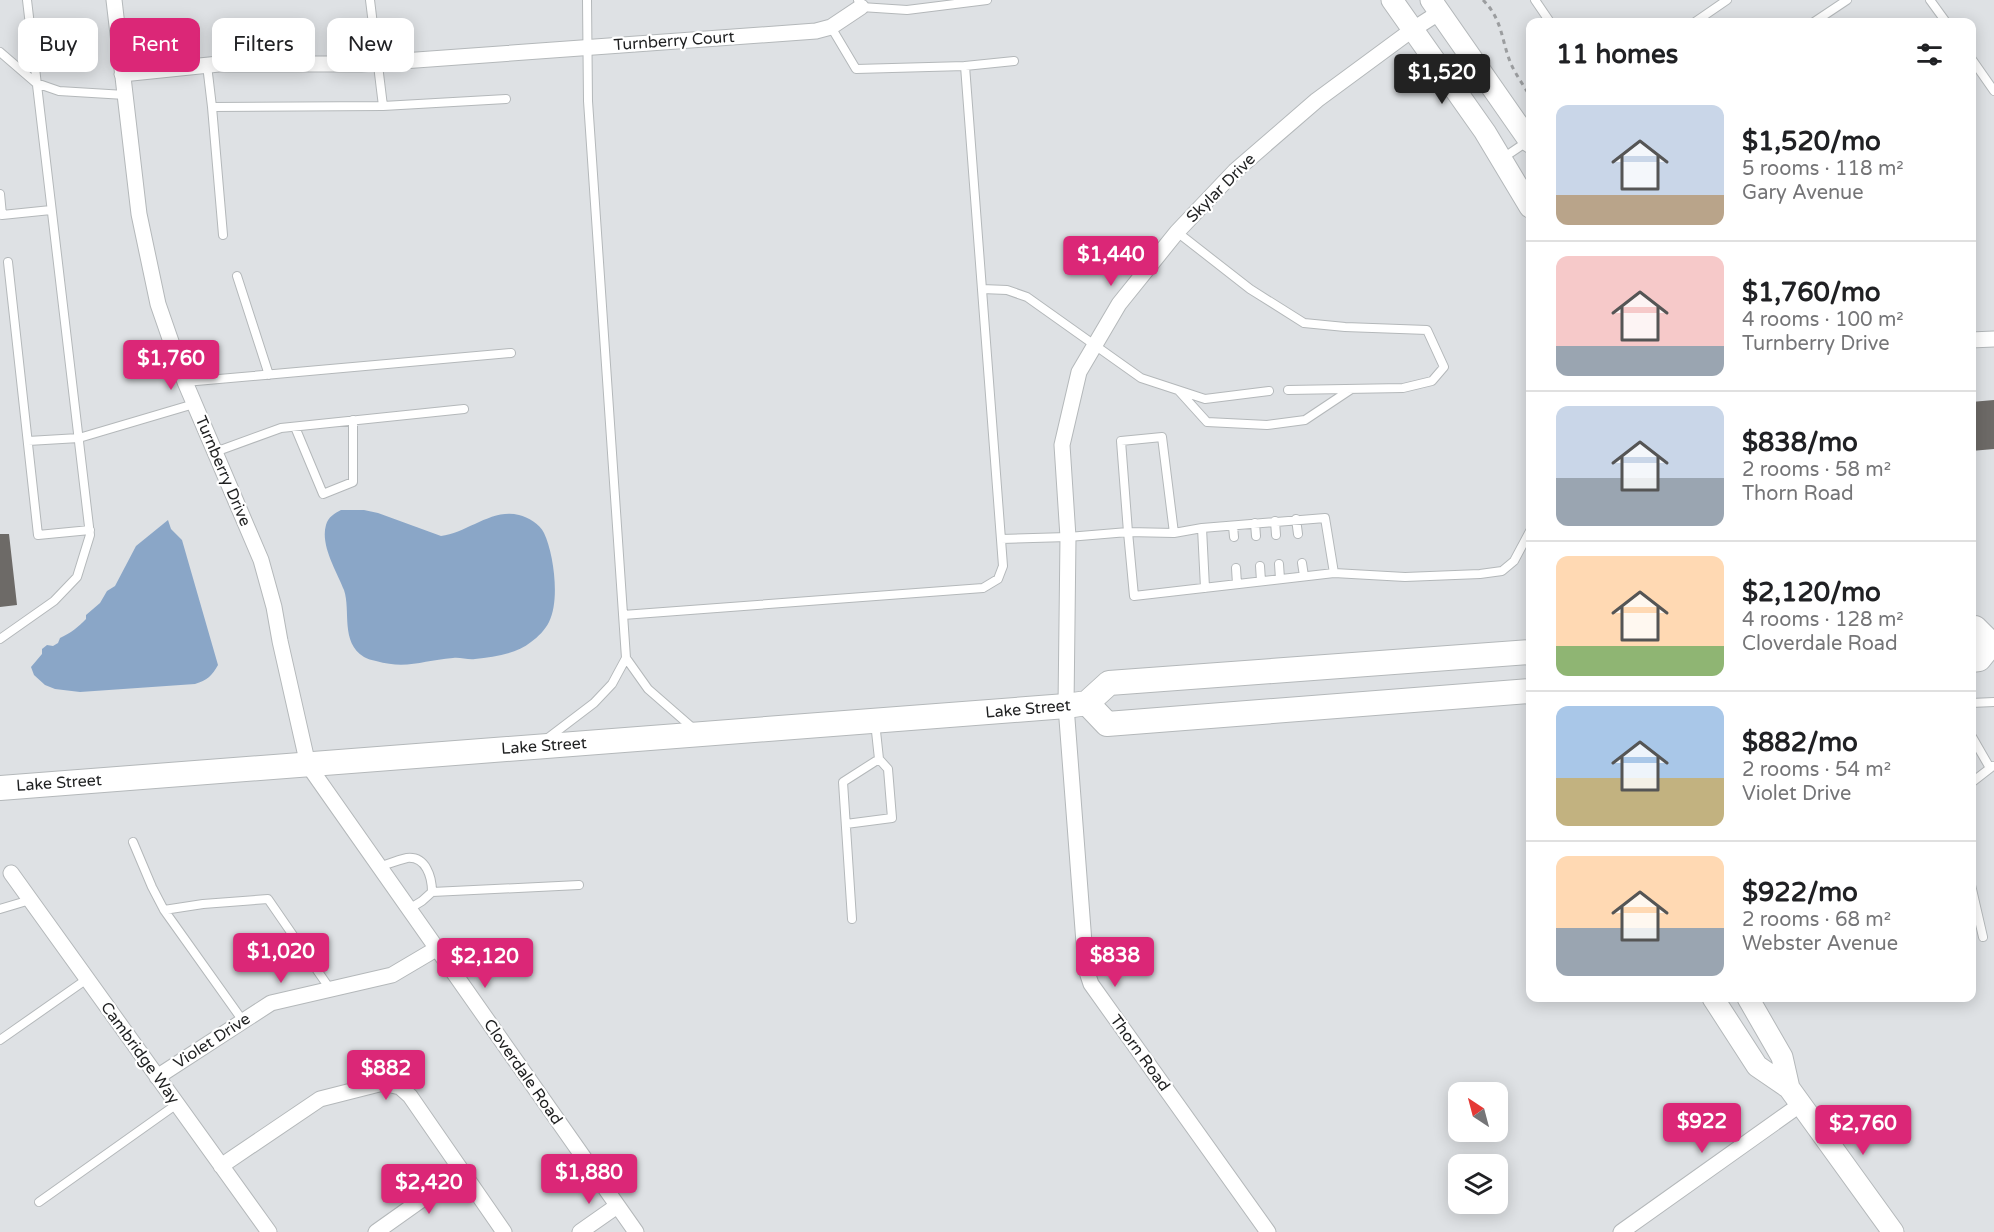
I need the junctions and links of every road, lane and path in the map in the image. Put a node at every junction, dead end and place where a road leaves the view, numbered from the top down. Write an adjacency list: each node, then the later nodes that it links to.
1 (27, 0): 32 (lane)
2 (114, 0): 31 (street, Turnberry Drive)
3 (370, 0): 15 (lane)
4 (587, 0): 22 (lane)
5 (987, 0): 12 (lane)
6 (1392, 0): 21 (main road)
7 (1483, 0): 33 (path)
8 (1535, 0): 16 (lane)
9 (1727, 0): 17 (lane)
10 (1847, 0): 18 (lane)
11 (1930, 0): 19 (lane)
12 (948, 2): 13 (lane)
13 (859, 4): 20 (street, Turnberry Court)
14 (1436, 6): 21 (street, Skylar Drive); 39 (main road)
15 (372, 18)
16 (1547, 18)
17 (1701, 18)
18 (1820, 18)
19 (1943, 18)
20 (831, 27): 22 (street, Turnberry Court); 29 (lane)
21 (1412, 30): 41 (main road); 45 (street, Skylar Drive)
22 (588, 48): 24 (street, Turnberry Court); 92 (lane)
23 (0, 52): 32 (lane)
24 (414, 60)
25 (1014, 61): 29 (lane)
26 (327, 63): 27 (street, Turnberry Court)
27 (207, 65): 31 (street, Turnberry Court); 38 (lane)
28 (1976, 65): 34 (lane)
29 (965, 66): 49 (lane)
30 (378, 72): 37 (lane)
31 (123, 74): 35 (street, Turnberry Drive)
32 (36, 83): 35 (lane); 44 (lane)
33 (1526, 89)
34 (1994, 91)
35 (125, 95): 55 (street, Turnberry Drive)
36 (506, 99): 37 (lane)
37 (383, 106): 38 (lane)
38 (212, 107): 46 (lane)
39 (1526, 134)
40 (1526, 143): 41 (lane)
41 (1502, 159): 43 (main road)
42 (0, 194): 44 (lane)
43 (1526, 200)
44 (51, 210): 64 (lane)
45 (1178, 232): 52 (street, Skylar Drive); 56 (lane)
46 (223, 236)
47 (8, 261): 65 (lane)
48 (237, 276): 54 (lane)
49 (982, 289): 52 (lane); 81 (lane)
50 (1994, 339): 51 (street)
51 (1976, 340)
52 (1094, 346): 57 (lane); 78 (street, Skylar Drive)
53 (511, 353): 54 (lane)
54 (268, 375): 55 (lane)
55 (185, 382): 60 (street, Turnberry Drive)
56 (1352, 389): 57 (lane); 58 (lane)
57 (1178, 390): 59 (lane)
58 (1288, 390)
59 (1269, 392)
60 (195, 404): 64 (lane); 66 (street, Turnberry Drive)
61 (464, 409): 62 (lane)
62 (353, 420): 63 (lane); 63 (lane)
63 (296, 427): 66 (lane)
64 (79, 438): 65 (lane); 72 (lane)
65 (28, 441): 72 (lane)
66 (215, 452): 108 (street, Turnberry Drive)
67 (1296, 519): 68 (lane); 75 (lane); 86 (lane)
68 (1275, 521): 69 (lane); 77 (lane)
69 (1255, 523): 70 (lane); 76 (lane)
70 (1233, 526): 71 (lane); 79 (lane)
71 (1202, 528): 74 (lane); 91 (lane)
72 (90, 530): 94 (lane)
73 (1128, 532): 74 (lane); 74 (lane); 78 (lane); 91 (lane)
74 (1174, 533)
75 (1298, 534)
76 (1256, 536)
77 (1276, 536)
78 (1068, 537): 81 (lane); 102 (street, Skylar Drive)
79 (1234, 537)
80 (1526, 538): 86 (lane)
81 (1001, 539): 92 (lane)
82 (1302, 563): 87 (lane)
83 (1279, 564): 88 (lane)
84 (1260, 566): 89 (lane)
85 (1236, 568): 90 (lane)
86 (1334, 573): 87 (lane)
87 (1304, 576): 88 (lane)
88 (1280, 579): 89 (lane)
89 (1261, 581): 90 (lane)
90 (1237, 584): 91 (lane)
91 (1205, 588)
92 (623, 615): 97 (lane)
93 (1976, 629): 95 (main road)
94 (0, 639)
95 (1992, 644): 98 (main road)
96 (1526, 652): 102 (main road, Lake Street)
97 (626, 658): 104 (lane); 106 (lane)
98 (1976, 659)
99 (1525, 692): 102 (main road, Lake Street)
100 (1994, 702): 101 (lane)
101 (1976, 703)
102 (1076, 705): 103 (main road, Lake Street); 144 (street, Thorn Road)
103 (875, 721): 104 (main road, Lake Street); 107 (lane)
104 (701, 734): 106 (main road, Lake Street)
105 (1976, 743): 109 (lane)
106 (537, 747): 108 (main road, Lake Street)
107 (879, 759): 112 (lane); 112 (lane)
108 (308, 765): 111 (main road, Lake Street); 114 (street, Cloverdale Road)
109 (1992, 767): 110 (lane)
110 (1976, 779)
111 (0, 788)
112 (846, 824): 123 (lane)
113 (133, 842): 122 (lane)
114 (379, 867): 117 (lane); 121 (street, Cloverdale Road)
115 (11, 873): 118 (street, Cambridge Way)
116 (579, 885): 117 (lane)
117 (432, 892): 121 (lane)
118 (30, 900): 120 (lane); 126 (street, Cambridge Way)
119 (1976, 907): 124 (lane)
120 (0, 909)
121 (409, 909): 125 (street, Cloverdale Road)
122 (164, 910): 127 (lane); 130 (lane)
123 (852, 919)
124 (1983, 937)
125 (436, 949): 127 (street, Violet Drive); 138 (street, Cloverdale Road)
126 (87, 979): 131 (lane); 132 (street, Cambridge Way)
127 (330, 989): 130 (street, Violet Drive)
128 (1716, 1002): 133 (main road)
129 (1750, 1002): 133 (main road)
130 (243, 1021): 132 (street, Violet Drive)
131 (0, 1040)
132 (158, 1077): 134 (street, Cambridge Way)
133 (1795, 1096): 145 (street); 146 (main road)
134 (177, 1104): 135 (street, Cambridge Way); 137 (lane)
135 (221, 1166): 136 (street); 139 (street, Cambridge Way)
136 (462, 1172): 140 (street); 141 (street)
137 (39, 1202)
138 (617, 1206): 142 (street); 143 (street, Cloverdale Road)
139 (267, 1231)
140 (376, 1232)
141 (504, 1232)
142 (580, 1232)
143 (636, 1232)
144 (1268, 1232)
145 (1621, 1232)
146 (1893, 1232)

